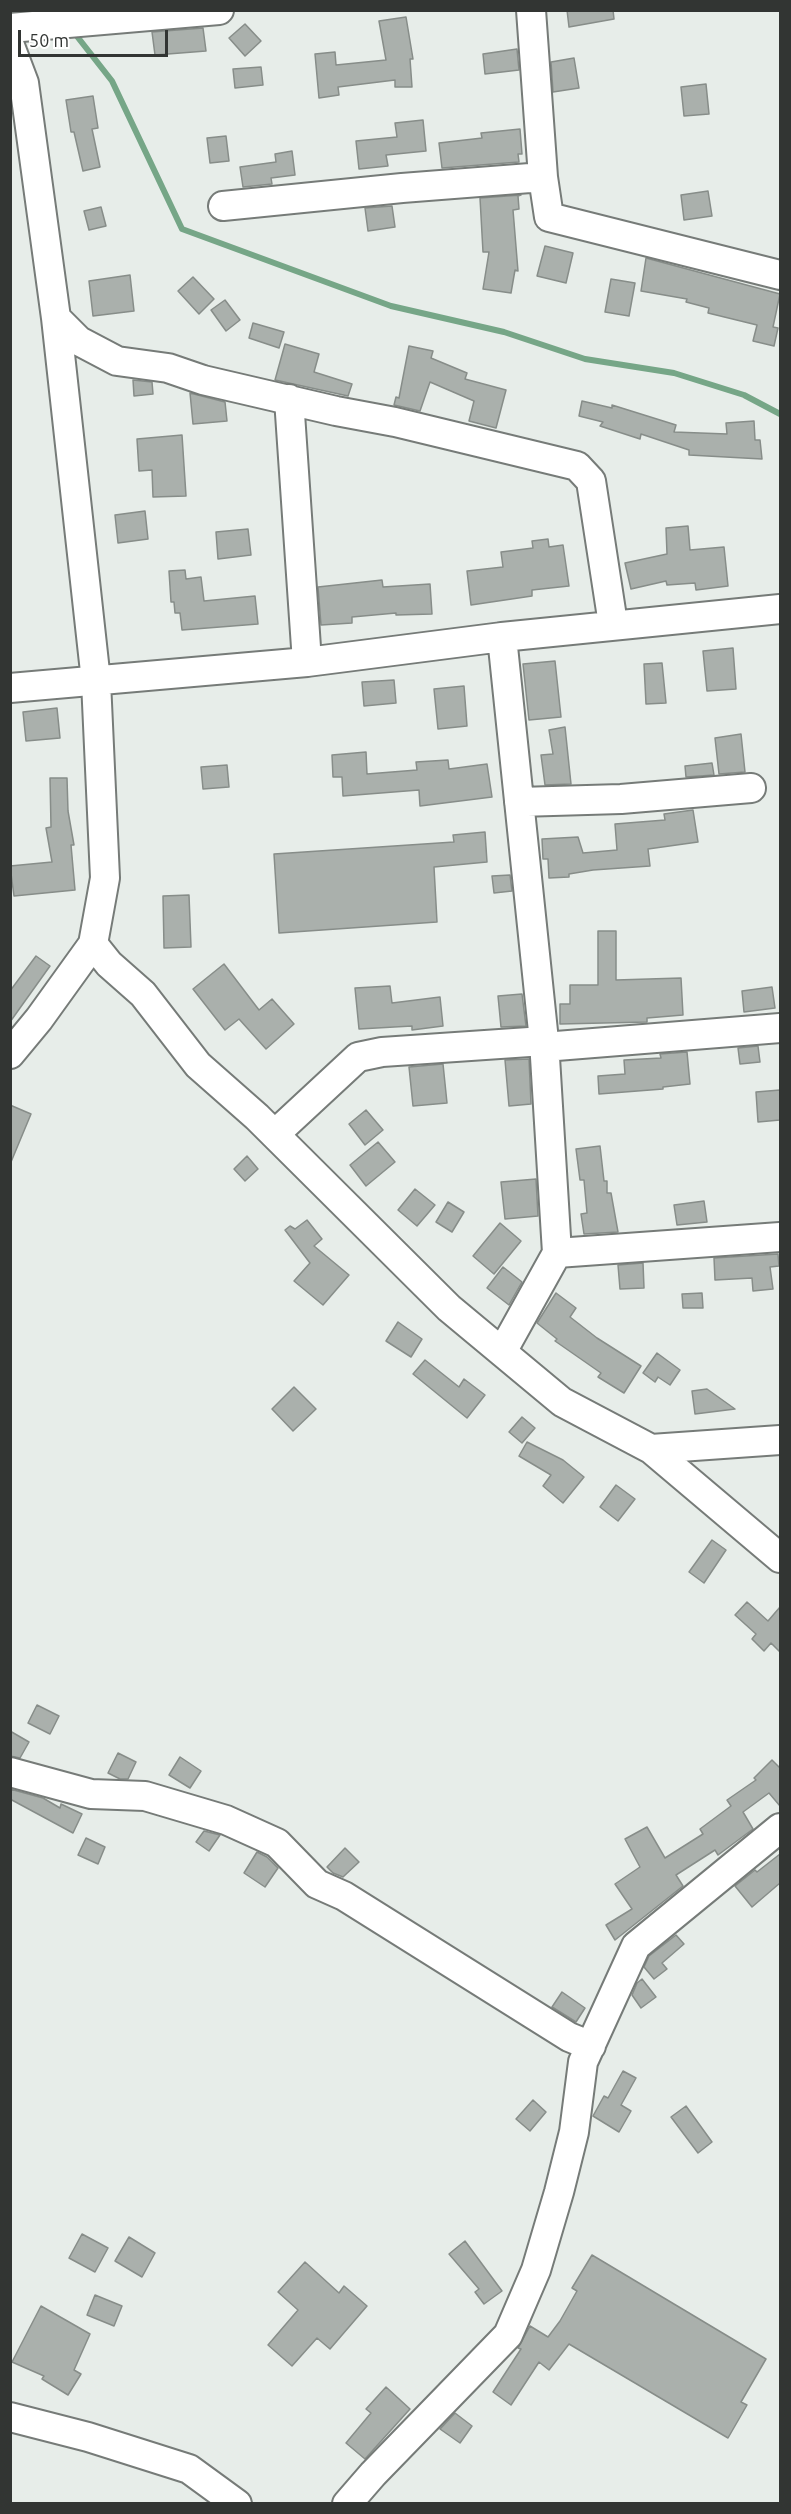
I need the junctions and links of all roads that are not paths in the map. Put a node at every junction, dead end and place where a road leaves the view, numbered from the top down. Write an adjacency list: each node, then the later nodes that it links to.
1 (219, 10): 3 (street)
2 (531, 10): 6 (street)
3 (144, 14): 4 (street)
4 (10, 28)
5 (10, 46): 9 (street)
6 (543, 177): 7 (street); 8 (street)
7 (223, 206)
8 (780, 275)
9 (56, 318): 10 (street); 15 (street)
10 (289, 399): 12 (street); 14 (street)
11 (780, 609): 12 (street)
12 (613, 624): 13 (street)
13 (502, 637): 14 (street); 18 (street)
14 (307, 662): 15 (street)
15 (96, 681): 16 (street); 19 (street)
16 (10, 688)
17 (751, 788): 18 (street)
18 (519, 802): 21 (street)
19 (93, 944): 22 (street); 23 (street)
20 (780, 1028): 21 (street)
21 (544, 1044): 23 (street); 25 (street)
22 (10, 1053)
23 (275, 1134): 26 (street)
24 (780, 1237): 25 (street)
25 (557, 1253): 26 (street)
26 (502, 1352): 28 (street)
27 (780, 1440): 28 (street)
28 (651, 1449): 29 (street)
29 (780, 1558)
30 (10, 1772): 32 (street)
31 (780, 1828): 32 (street)
32 (591, 2046): 35 (street)
33 (10, 2417): 34 (street)
34 (237, 2504)
35 (347, 2504)

